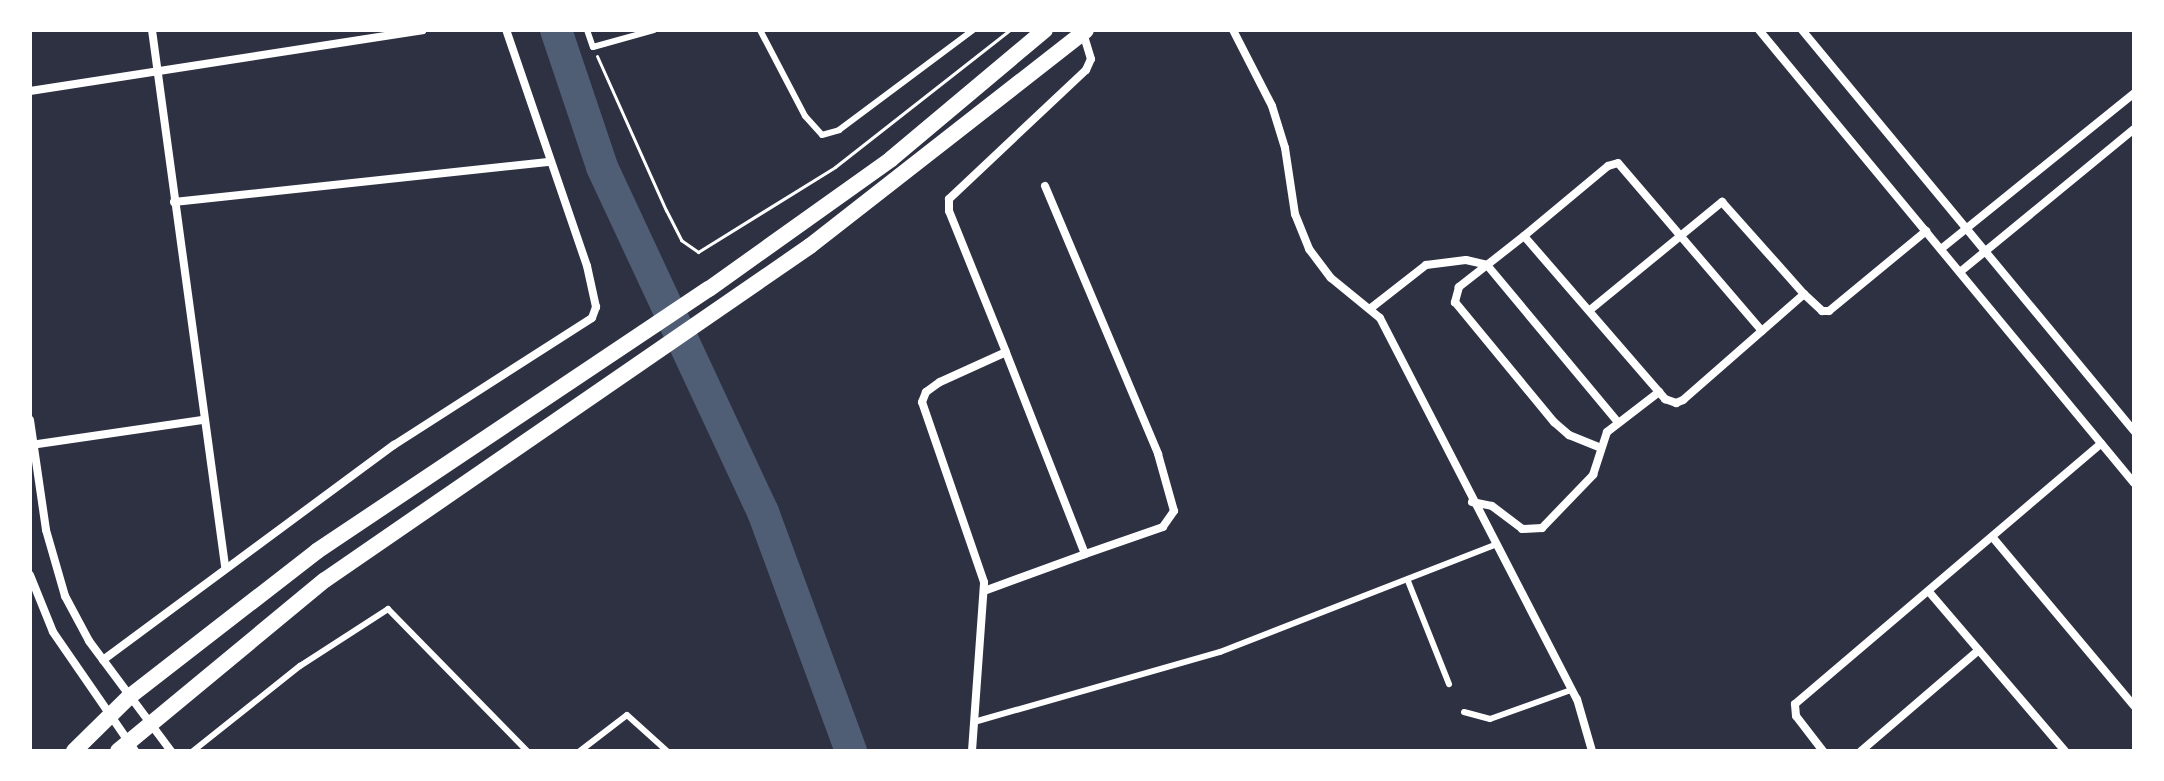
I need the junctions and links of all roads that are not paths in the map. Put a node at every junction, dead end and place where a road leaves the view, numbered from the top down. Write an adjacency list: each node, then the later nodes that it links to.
1 (152, 30): 13 (street)
2 (422, 30): 13 (street)
3 (506, 30): 17 (street)
4 (587, 30): 5 (lane)
5 (654, 30)
6 (760, 30): 7 (lane)
7 (973, 30)
8 (1045, 30): 55 (main road)
9 (1233, 30): 29 (street)
10 (1759, 30): 21 (street)
11 (1802, 30): 20 (street)
12 (1085, 31): 32 (street); 60 (main road)
13 (159, 68): 14 (street); 19 (street)
14 (30, 91)
15 (2134, 93): 20 (street)
16 (2134, 129): 25 (street)
17 (548, 162): 19 (street); 46 (street)
18 (1045, 186): 45 (street)
19 (174, 202): 35 (street)
20 (1966, 228): 24 (street); 25 (street)
21 (1926, 231): 24 (street); 28 (street)
22 (1680, 234): 23 (street); 28 (street); 30 (street); 31 (street)
23 (1524, 236): 26 (street); 30 (street)
24 (1941, 249): 27 (street)
25 (1984, 250): 27 (street); 37 (street)
26 (1487, 265): 29 (street); 36 (street); 40 (street)
27 (1960, 272): 39 (street)
28 (1804, 294): 31 (street)
29 (1371, 308): 42 (street)
30 (1590, 310): 33 (street)
31 (1762, 331): 33 (street)
32 (1006, 352): 45 (street); 49 (street)
33 (1659, 392): 36 (street)
34 (30, 420): 38 (street)
35 (202, 420): 38 (street); 46 (street)
36 (1617, 421): 40 (street)
37 (2134, 431)
38 (31, 444): 52 (street)
39 (2101, 444): 41 (street); 43 (street)
40 (1599, 447): 42 (street)
41 (2134, 483)
42 (1472, 502): 44 (street)
43 (1994, 539): 50 (street); 56 (street)
44 (1494, 545): 48 (lane); 54 (street)
45 (1085, 554): 49 (street)
46 (225, 566): 52 (street)
47 (30, 575): 58 (street)
48 (1408, 581): 53 (lane); 59 (lane)
49 (984, 591): 59 (street)
50 (1930, 593): 51 (street); 70 (street)
51 (1979, 650): 71 (street); 72 (street)
52 (103, 660): 55 (street)
53 (1449, 684)
54 (1571, 690): 57 (lane); 69 (street)
55 (129, 697): 58 (main road); 60 (street)
56 (2134, 706)
57 (1464, 712)
58 (109, 716): 61 (street); 62 (main road)
59 (974, 722): 68 (street)
60 (148, 723): 61 (main road); 63 (street)
61 (127, 748)
62 (74, 751)
63 (171, 751)
64 (193, 751): 65 (lane)
65 (527, 751)
66 (580, 751): 67 (lane)
67 (667, 751)
68 (972, 751)
69 (1592, 751)
70 (1823, 751)
71 (1861, 751)
72 (2065, 751)

